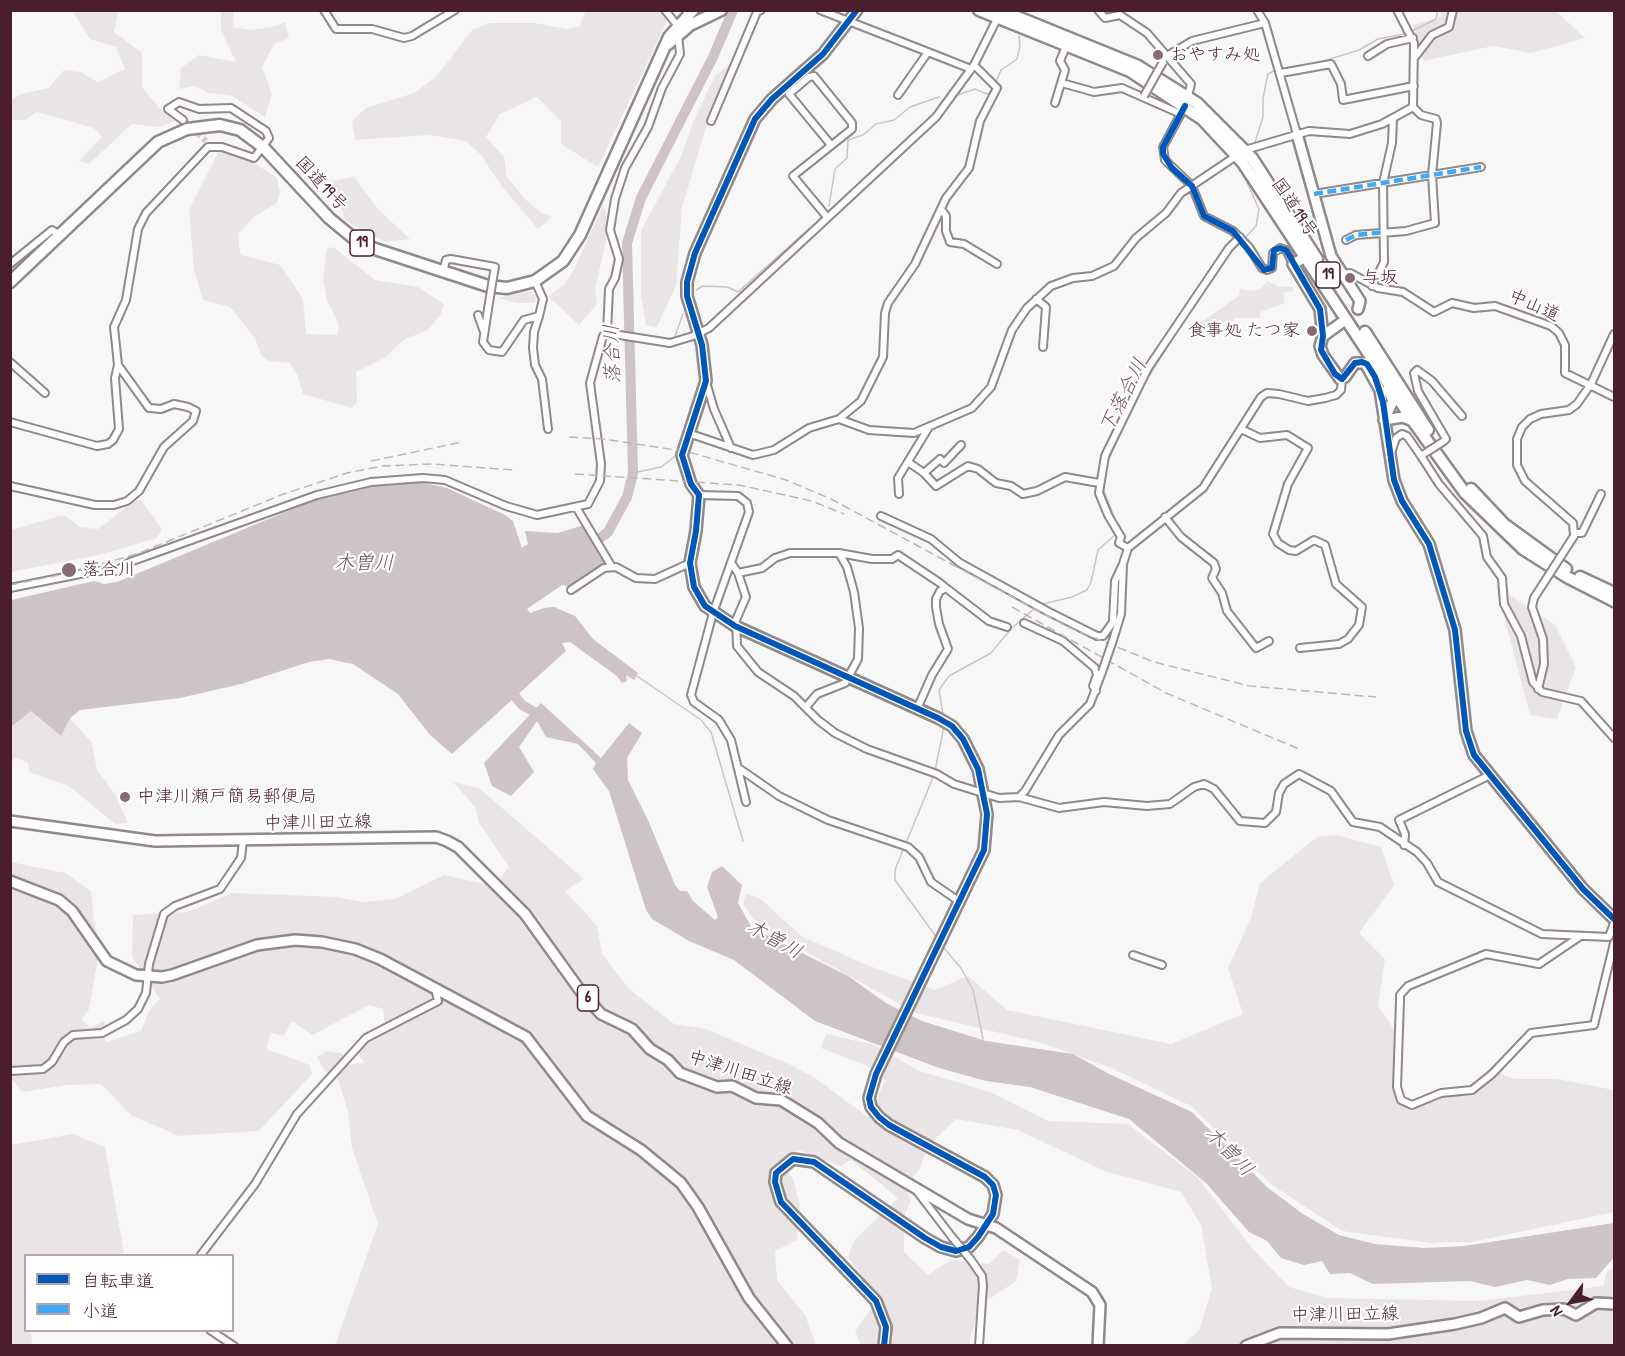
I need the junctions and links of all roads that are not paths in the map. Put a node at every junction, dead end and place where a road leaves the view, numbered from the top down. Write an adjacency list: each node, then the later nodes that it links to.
1 (324, 10): 2 (street)
2 (455, 10)
3 (665, 10): 17 (street)
4 (693, 10): 17 (highway, 国道19号 / 19)
5 (761, 10): 35 (street)
6 (820, 10): 15 (street)
7 (858, 10): 15 (street)
8 (979, 10): 14 (highway, 国道19号 / 19)
9 (1098, 10): 23 (street)
10 (1257, 10): 16 (street)
11 (1397, 10): 18 (street)
12 (1453, 10): 22 (street)
13 (718, 11): 17 (highway)
14 (999, 13): 19 (highway, 国道19号 / 19); 24 (street); 31 (highway, 国道19号 / 19)
15 (850, 22): 20 (street); 68 (street)
16 (1265, 23): 23 (street); 25 (street)
17 (678, 30): 58 (highway, 国道19号 / 19); 67 (street)
18 (1412, 37): 21 (street); 22 (street)
19 (1067, 44): 26 (street); 31 (highway, 国道19号 / 19)
20 (928, 52): 24 (street); 28 (street)
21 (1368, 56)
22 (1414, 57): 27 (street)
23 (1164, 59): 29 (street, bridge); 31 (street)
24 (972, 67): 45 (street); 46 (street)
25 (1280, 71): 27 (street); 36 (street)
26 (1062, 83): 29 (street); 30 (street)
27 (1414, 86): 32 (street)
28 (898, 95)
29 (1143, 97): 31 (street)
30 (1055, 103)
31 (1185, 105): 39 (highway, 国道19号 / 19); 43 (street)
32 (1413, 107): 33 (street); 41 (street)
33 (1393, 118): 36 (street); 42 (street)
34 (183, 120): 38 (street)
35 (711, 121)
36 (1298, 134): 39 (street); 44 (street)
37 (831, 145): 37 (street); 46 (street)
38 (264, 148): 48 (highway, 国道19号 / 19); 56 (highway, 国道19号 / 19); 73 (street)
39 (1241, 152): 43 (street); 52 (highway, 国道19号 / 19)
40 (1481, 167): 41 (street)
41 (1432, 175): 42 (street); 47 (street)
42 (1383, 183): 44 (street); 47 (street)
43 (1192, 186): 49 (street); 61 (street)
44 (1314, 194): 51 (street)
45 (941, 209): 54 (street); 81 (street)
46 (827, 217): 68 (street)
47 (1385, 232): 50 (street); 60 (street)
48 (61, 235): 53 (street); 59 (highway, 国道19号 / 19)
49 (1242, 240): 55 (street); 95 (street)
50 (1346, 240)
51 (1330, 251): 52 (street); 57 (street)
52 (1312, 258): 55 (street); 74 (highway, 国道19号 / 19); 114 (highway, 国道19号 / 19)
53 (10, 264)
54 (997, 264)
55 (1293, 264): 70 (street)
56 (443, 272): 58 (highway, 国道19号 / 19); 66 (street, bridge)
57 (1343, 274): 60 (street, 中山道); 62 (street)
58 (535, 281): 64 (street)
59 (10, 282)
60 (1372, 286): 77 (street, 中山道)
61 (1036, 299): 71 (street); 85 (street)
62 (1358, 309)
63 (478, 315): 66 (street)
64 (539, 316): 66 (street); 86 (street)
65 (1341, 323): 70 (street)
66 (485, 333)
67 (610, 333): 68 (street); 100 (street)
68 (699, 333): 76 (street)
69 (1614, 334): 77 (street)
70 (1323, 336): 75 (street)
71 (1043, 347)
72 (10, 362): 78 (street)
73 (118, 365): 84 (street); 96 (street)
74 (1386, 378): 82 (street); 83 (highway, 国道19号 / 19)
75 (1342, 379): 82 (street); 87 (street)
76 (706, 381): 88 (street); 90 (street)
77 (1591, 384): 79 (street, 中山道); 103 (street)
78 (45, 393)
79 (1614, 397)
80 (1462, 416): 91 (street, bridge)
81 (839, 419): 85 (street); 90 (street)
82 (1384, 420): 83 (street); 92 (street)
83 (1413, 421): 115 (highway, 国道19号 / 19)
84 (10, 422)
85 (930, 427): 93 (street)
86 (548, 429)
87 (1241, 429): 102 (street); 121 (street)
88 (688, 433): 90 (street); 99 (street)
89 (960, 446): 94 (street)
90 (731, 448)
91 (1424, 454): 92 (street); 123 (street)
92 (1388, 456): 129 (street)
93 (908, 462): 94 (street); 97 (street)
94 (924, 473): 95 (street)
95 (1099, 483): 104 (street)
96 (10, 486)
97 (899, 494)
98 (1601, 494): 103 (street)
99 (699, 495): 106 (street); 107 (street)
100 (576, 507): 109 (street); 111 (street)
101 (881, 516): 108 (street)
102 (1165, 517): 104 (street); 120 (street)
103 (1574, 534): 123 (street, bridge)
104 (1128, 548): 108 (street)
105 (838, 552): 110 (street); 112 (street); 122 (street)
106 (690, 563): 109 (street); 116 (street)
107 (732, 564): 110 (street); 116 (street)
108 (1123, 564): 124 (street, bridge)
109 (612, 567): 113 (street)
110 (738, 573): 118 (street)
111 (10, 588)
112 (946, 588): 119 (street); 126 (street)
113 (572, 590)
114 (1614, 593)
115 (1614, 601)
116 (713, 613): 118 (street); 128 (street)
117 (1024, 623): 124 (street)
118 (735, 626): 122 (street); 125 (street)
119 (1006, 627)
120 (1269, 641)
121 (1300, 648)
122 (847, 677): 125 (street); 126 (street)
123 (1538, 689): 127 (street)
124 (1096, 691): 131 (street)
125 (806, 707): 130 (street)
126 (917, 709): 130 (street)
127 (1614, 738)
128 (740, 770): 132 (street); 137 (street)
129 (1490, 776): 135 (street); 138 (street)
130 (982, 791): 131 (street); 137 (street)
131 (1019, 797): 135 (street)
132 (746, 802)
133 (10, 821): 134 (street, 中津川田立線 / 6)
134 (243, 841): 143 (street); 146 (street, 中津川田立線 / 6)
135 (1404, 845): 139 (street)
136 (10, 881): 143 (street)
137 (960, 902): 147 (street)
138 (1614, 921): 140 (street)
139 (1579, 936): 140 (street); 140 (street)
140 (1613, 940)
141 (1133, 955): 142 (street)
142 (1162, 964)
143 (148, 977): 144 (street); 145 (street)
144 (435, 988): 148 (street); 152 (street)
145 (10, 1071)
146 (912, 1186): 147 (street, 中津川田立線 / 6); 154 (street, bridge)
147 (988, 1225): 153 (street); 155 (street, 中津川田立線 / 6)
148 (202, 1254)
149 (1614, 1304): 156 (street, 中津川田立線)
150 (213, 1332): 151 (street)
151 (234, 1346)
152 (787, 1346)
153 (884, 1346)
154 (979, 1346)
155 (1098, 1346)
156 (1246, 1346)

